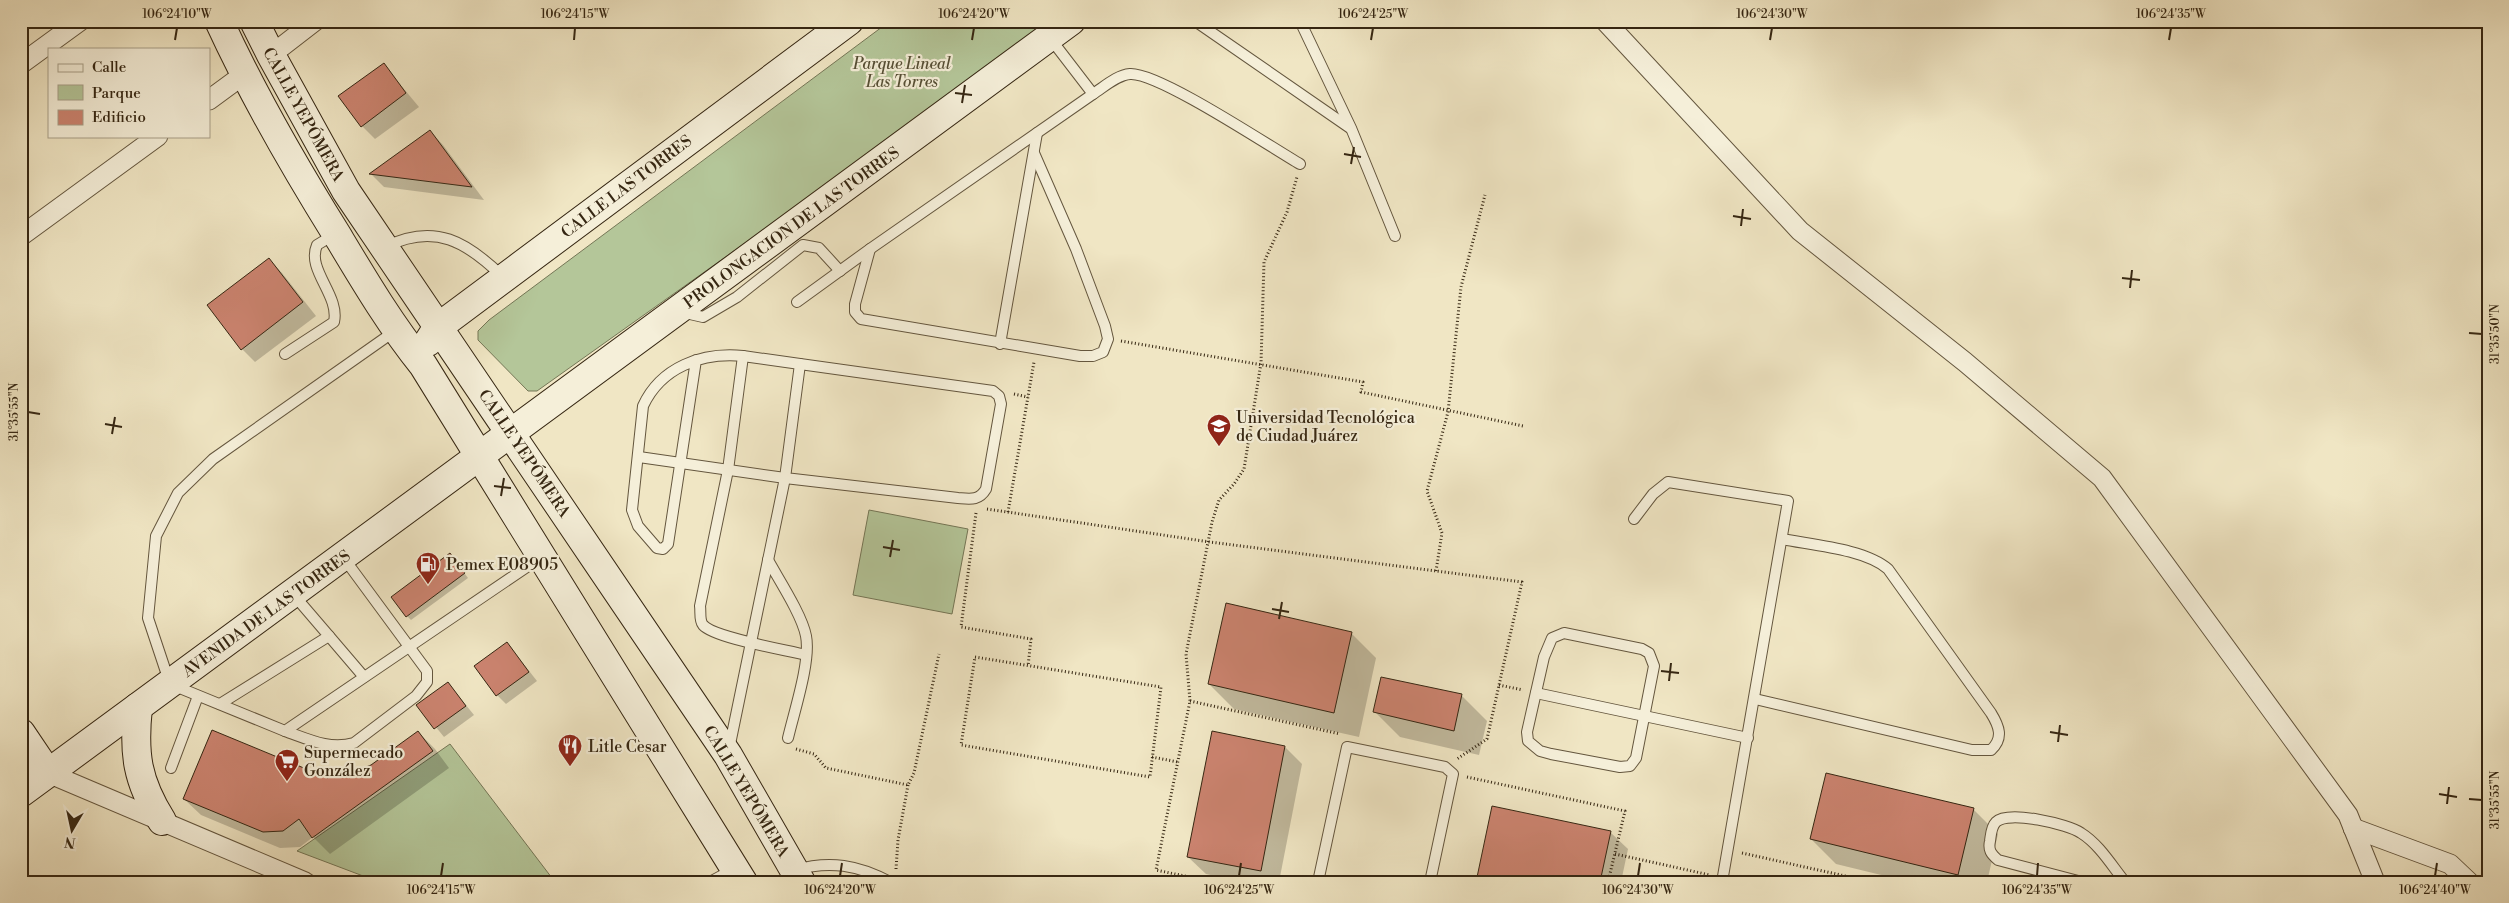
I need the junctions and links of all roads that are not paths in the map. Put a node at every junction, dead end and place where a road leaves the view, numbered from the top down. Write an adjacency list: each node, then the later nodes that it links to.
1 (80, 21): 12 (street)
2 (219, 21): 13 (main road, CALLE YEPÓMERA)
3 (254, 21): 11 (main road, CALLE YEPÓMERA)
4 (314, 21): 11 (street)
5 (849, 21): 27 (main road, CALLE LAS TORRES)
6 (1071, 21): 10 (main road, PROLONGACION DE LAS TORRES)
7 (1195, 21): 16 (lane)
8 (1300, 21): 16 (lane)
9 (1605, 21): 71 (street)
10 (1049, 37): 14 (lane); 29 (main road, PROLONGACION DE LAS TORRES)
11 (270, 55): 24 (main road, CALLE YEPÓMERA)
12 (21, 64)
13 (243, 74): 15 (street); 21 (main road, CALLE YEPÓMERA)
14 (1093, 94): 17 (lane); 20 (lane)
15 (210, 99)
16 (1351, 128): 23 (lane)
17 (1037, 133): 19 (lane); 25 (lane)
18 (155, 138): 22 (street)
19 (1034, 153): 32 (lane); 32 (lane)
20 (1300, 164)
21 (335, 233): 31 (main road, CALLE YEPÓMERA); 33 (lane)
22 (21, 236)
23 (1394, 236)
24 (384, 247): 27 (lane); 30 (main road, CALLE YEPÓMERA)
25 (870, 249): 26 (lane); 32 (lane)
26 (840, 271): 28 (lane); 29 (lane)
27 (504, 278): 30 (main road, CALLE LAS TORRES)
28 (797, 302)
29 (676, 311): 38 (main road, PROLONGACION DE LAS TORRES)
30 (437, 328): 37 (main road, CALLE LAS TORRES); 38 (main road, CALLE YEPÓMERA)
31 (395, 331): 37 (main road, CALLE YEPÓMERA); 55 (lane)
32 (1000, 344)
33 (285, 354)
34 (743, 356): 35 (lane); 36 (lane); 42 (lane)
35 (696, 360): 40 (lane); 41 (lane)
36 (800, 364): 43 (lane); 43 (lane)
37 (423, 365): 39 (main road, CALLE YEPÓMERA)
38 (512, 432): 39 (main road, AVENIDA DE LAS TORRES); 66 (main road, CALLE YEPÓMERA)
39 (478, 456): 46 (main road, AVENIDA DE LAS TORRES); 47 (main road, CALLE YEPÓMERA)
40 (639, 457): 41 (lane); 41 (lane)
41 (681, 463): 42 (lane)
42 (728, 470): 43 (lane); 51 (lane)
43 (785, 478): 48 (lane)
44 (1634, 519): 45 (lane)
45 (1782, 539): 58 (lane); 58 (lane)
46 (342, 556): 49 (main road, AVENIDA DE LAS TORRES); 52 (lane)
47 (541, 558): 52 (lane); 72 (main road, CALLE YEPÓMERA)
48 (768, 560): 51 (lane); 53 (lane)
49 (292, 593): 50 (lane); 55 (main road, AVENIDA DE LAS TORRES)
50 (329, 636): 54 (lane); 59 (lane)
51 (750, 643): 53 (lane); 66 (lane)
52 (410, 646): 54 (lane); 62 (lane)
53 (806, 654): 64 (lane)
54 (364, 677): 62 (lane)
55 (170, 684): 57 (lane); 60 (main road, AVENIDA DE LAS TORRES)
56 (1536, 693): 61 (lane); 61 (lane); 61 (lane)
57 (198, 696): 59 (lane); 67 (lane)
58 (1754, 699): 65 (lane)
59 (220, 704): 62 (lane)
60 (138, 707): 68 (main road, AVENIDA DE LAS TORRES); 70 (main road)
61 (1645, 716): 65 (lane)
62 (285, 731)
63 (21, 733): 68 (main road)
64 (788, 738)
65 (1748, 738): 75 (lane)
66 (728, 754): 73 (main road, CALLE YEPÓMERA)
67 (170, 768)
68 (48, 773): 69 (main road, AVENIDA DE LAS TORRES); 70 (street)
69 (21, 793)
70 (162, 821): 76 (street)
71 (2353, 828): 82 (street); 83 (street)
72 (738, 875): 77 (lane)
73 (798, 876): 74 (lane)
74 (893, 878)
75 (1722, 880)
76 (304, 882)
77 (710, 882)
78 (1318, 882): 79 (lane)
79 (1430, 882)
80 (2082, 882): 81 (lane)
81 (2125, 882)
82 (2375, 882)
83 (2469, 882)

